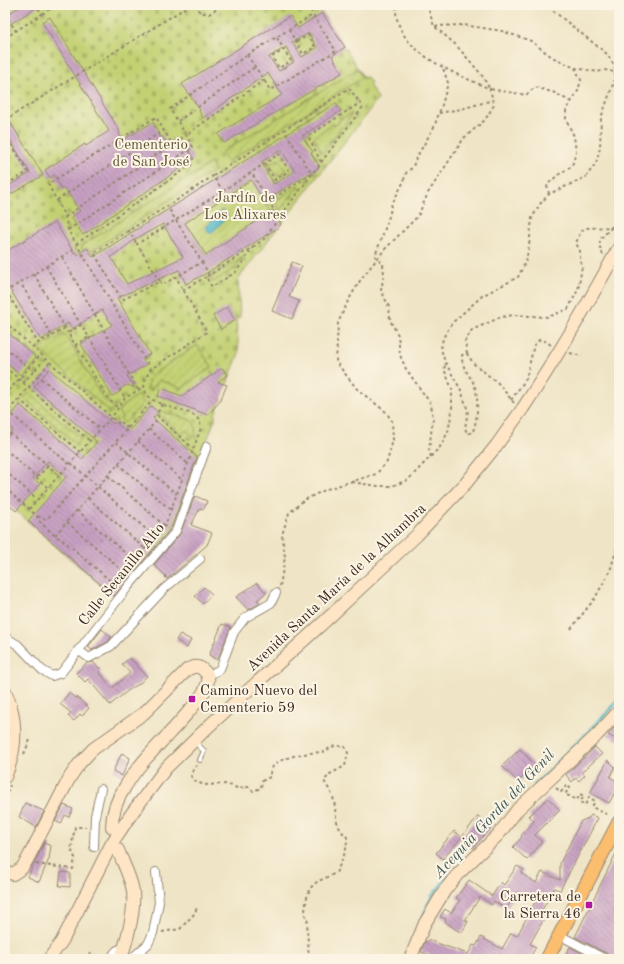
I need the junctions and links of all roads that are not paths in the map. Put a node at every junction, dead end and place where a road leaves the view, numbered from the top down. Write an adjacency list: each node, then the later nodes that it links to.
1 (619, 247): 10 (street, Avenida Santa María de la Alhambra, bridge)
2 (207, 446): 6 (street, Calle Secanillo Alto)
3 (200, 559): 6 (street)
4 (276, 593): 7 (street)
5 (5, 637): 6 (street, Calle Secanillo Alto)
6 (78, 650)
7 (208, 676): 15 (street); 18 (street)
8 (5, 691): 12 (street)
9 (619, 711): 24 (street)
10 (194, 741): 11 (lane); 22 (street, Avenida Santa María de la Alhambra)
11 (200, 760)
12 (5, 777)
13 (101, 789): 16 (street)
14 (616, 823): 20 (main road)
15 (112, 827)
16 (94, 847)
17 (118, 850): 21 (street)
18 (5, 872)
19 (156, 872): 21 (street)
20 (559, 935): 25 (main road); 26 (street)
21 (125, 956): 23 (street)
22 (49, 959)
23 (111, 959)
24 (410, 959)
25 (547, 959)
26 (605, 959)

